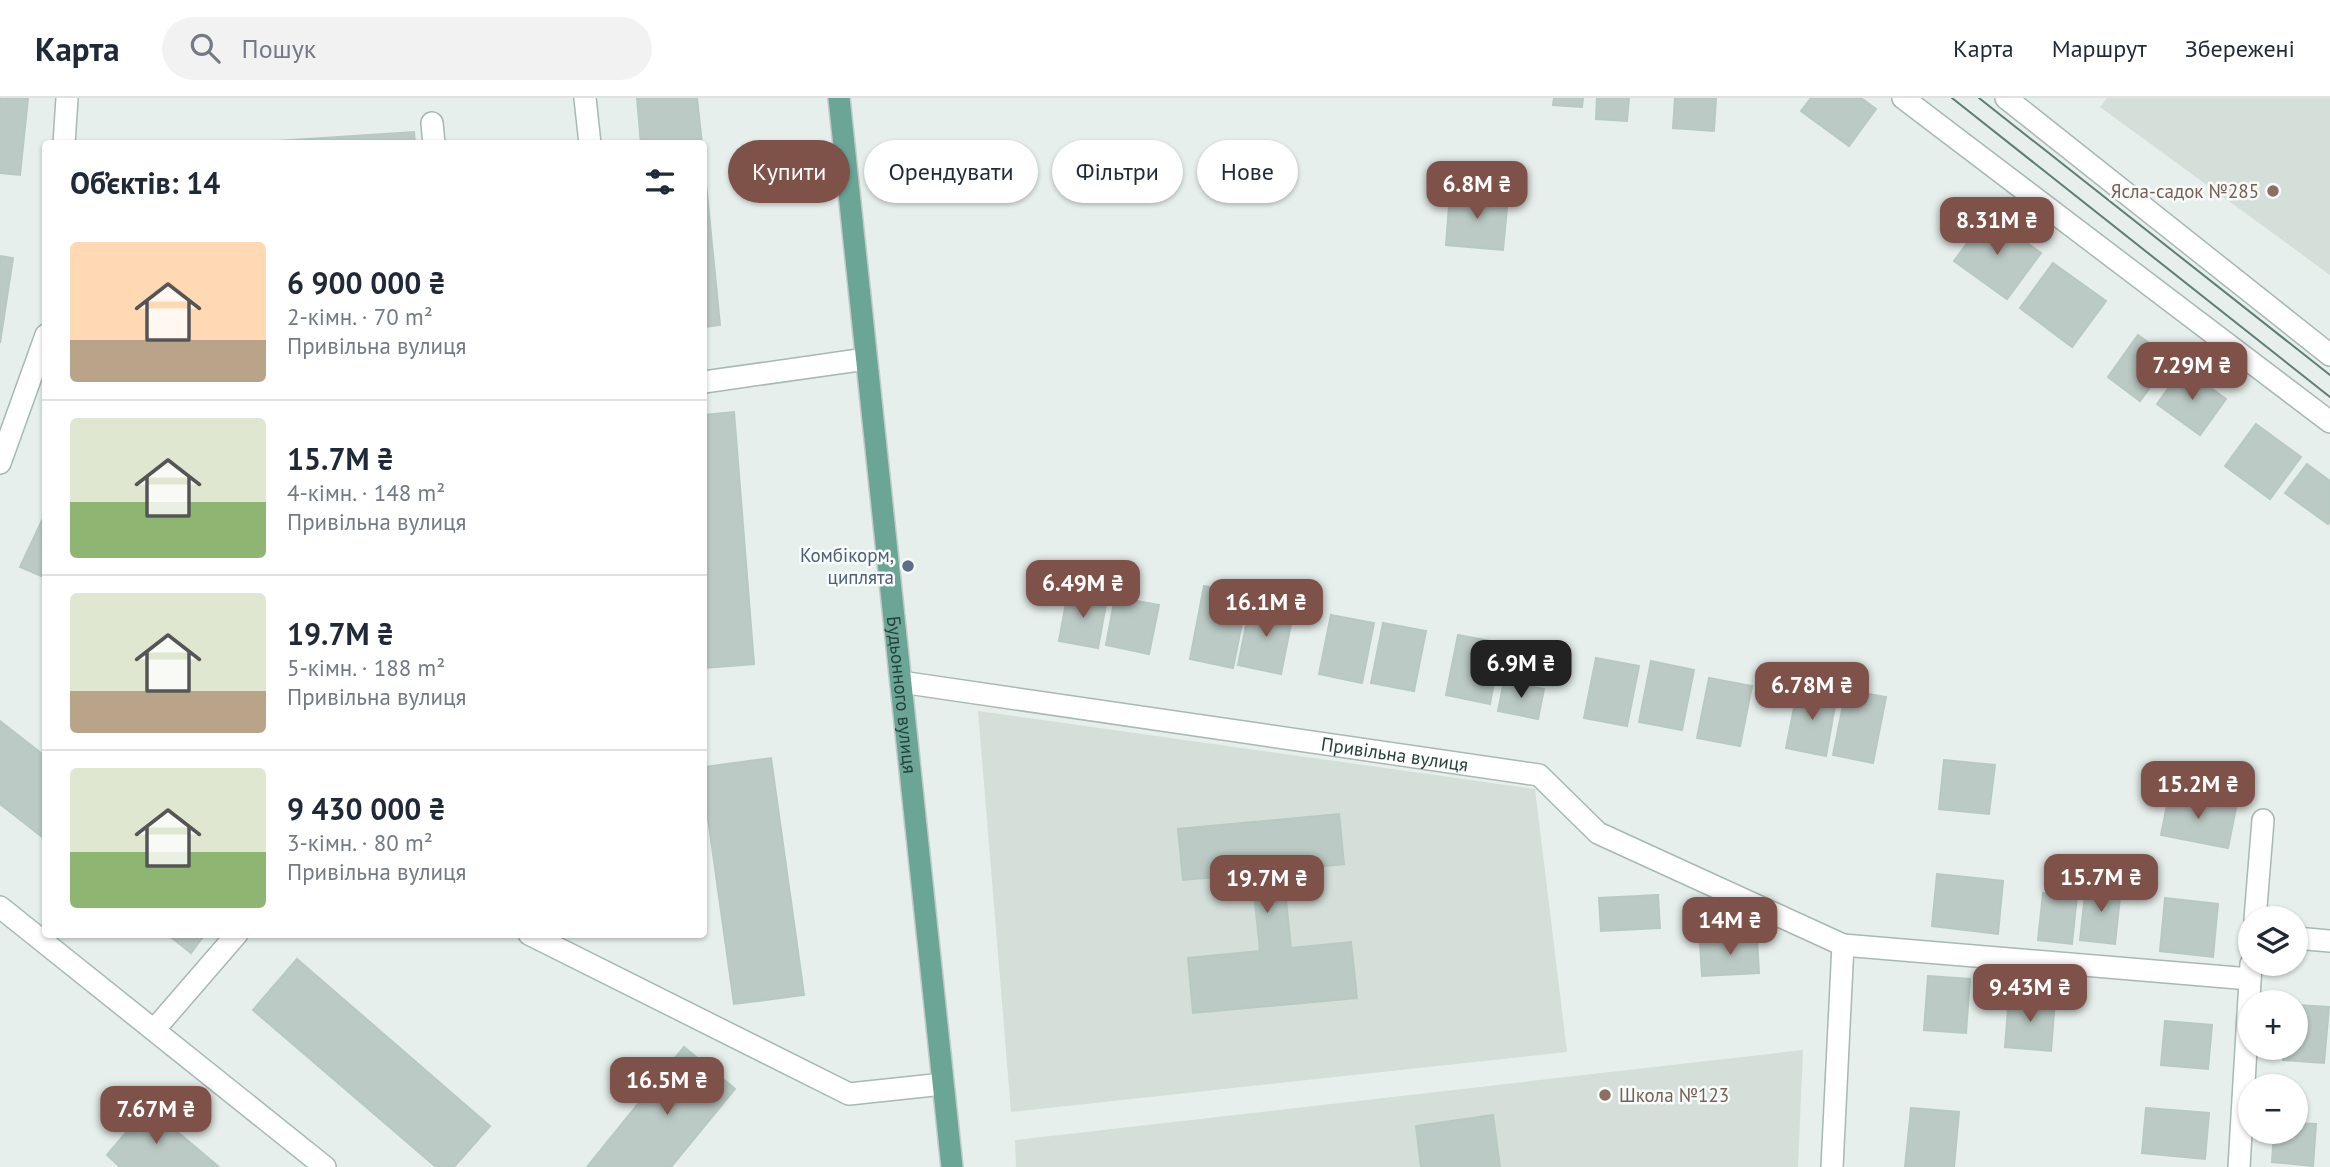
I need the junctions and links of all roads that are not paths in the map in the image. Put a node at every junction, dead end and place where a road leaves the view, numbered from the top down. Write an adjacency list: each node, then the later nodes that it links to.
1 (67, 98): 6 (street)
2 (585, 98): 7 (street)
3 (839, 98): 10 (main road, Будьонного вулиця)
4 (1903, 98): 12 (street)
5 (2006, 98): 9 (street)
6 (64, 140)
7 (590, 140)
8 (42, 346): 13 (street)
9 (2330, 355)
10 (866, 359): 11 (street); 14 (main road, Будьонного вулиця)
11 (707, 382)
12 (2330, 422)
13 (0, 463)
14 (901, 682): 22 (street, Привільна вулиця); 26 (main road, Будьонного вулиця)
15 (2263, 820): 16 (street)
16 (2256, 906)
17 (0, 907): 25 (street)
18 (234, 938): 25 (street)
19 (537, 938): 26 (street)
20 (2308, 939): 21 (street)
21 (2330, 941)
22 (1843, 945): 23 (street, Привільна вулиця); 29 (street)
23 (2238, 971)
24 (2250, 976): 30 (street)
25 (154, 1030): 27 (street)
26 (943, 1084): 28 (main road, Будьонного вулиця)
27 (312, 1163)
28 (952, 1167)
29 (1832, 1167)
30 (2239, 1167)

